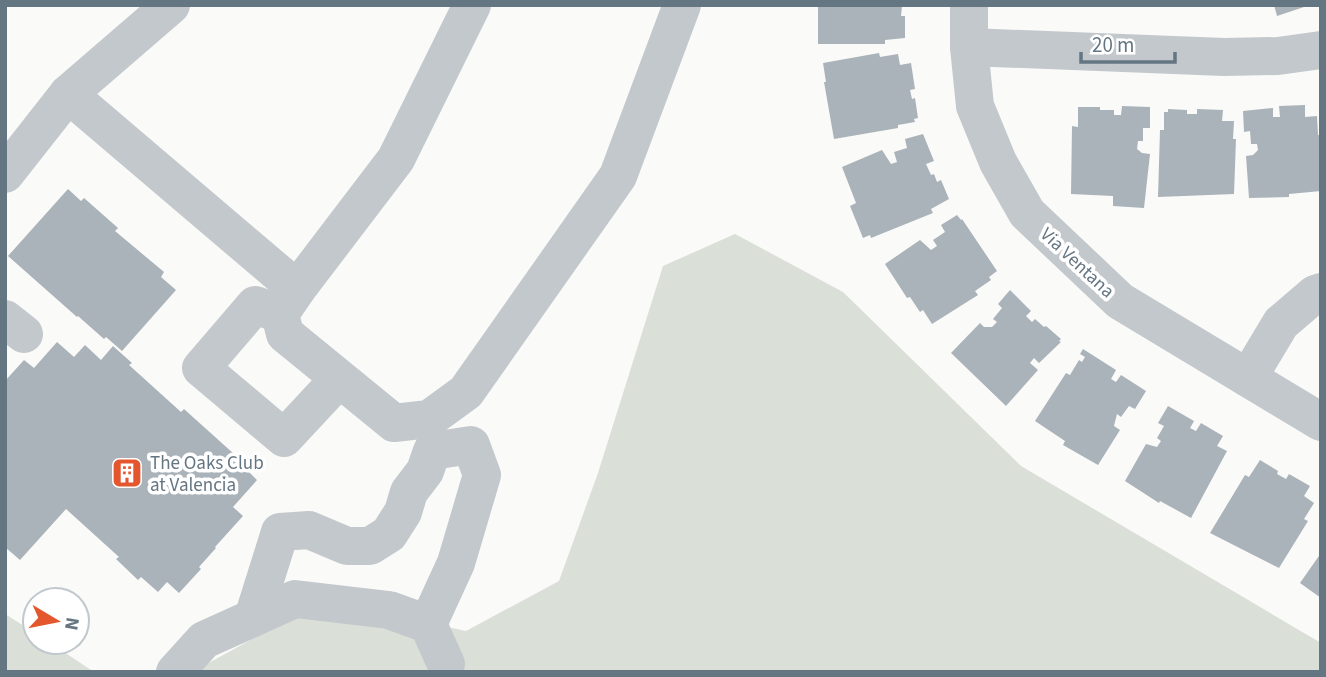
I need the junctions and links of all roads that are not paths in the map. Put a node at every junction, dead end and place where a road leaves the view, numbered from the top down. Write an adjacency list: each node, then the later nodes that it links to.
1 (171, 5): 7 (street)
2 (472, 5): 10 (street)
3 (682, 5): 13 (street)
4 (969, 5): 5 (street, Via Ventana)
5 (969, 47): 6 (street); 11 (street, Via Ventana)
6 (1321, 50)
7 (68, 94): 8 (street); 10 (street)
8 (5, 174)
9 (1321, 292): 11 (street)
10 (288, 302): 12 (street); 12 (street)
11 (1248, 378): 14 (street, Via Ventana)
12 (339, 379): 13 (street)
13 (452, 402): 15 (street)
14 (1321, 422)
15 (471, 445): 16 (street); 17 (street)
16 (253, 618): 17 (street); 19 (street)
17 (428, 624): 18 (street)
18 (446, 664)
19 (174, 672)

